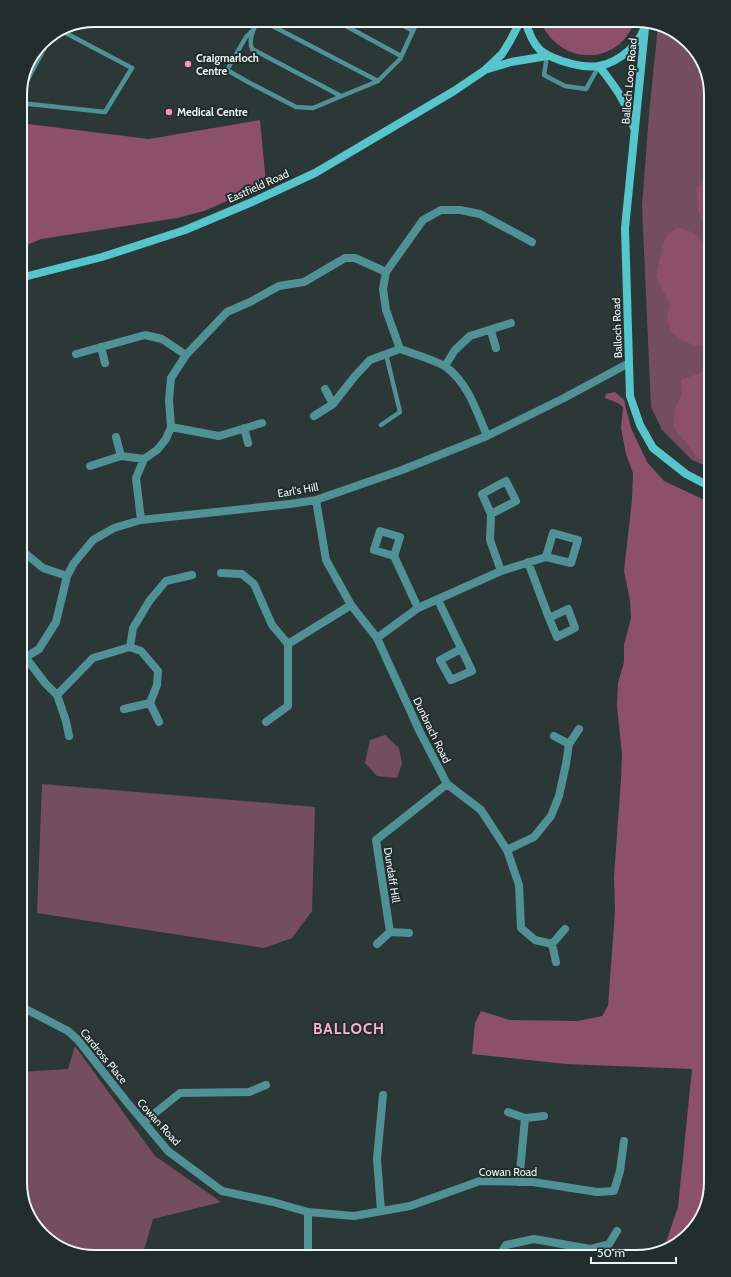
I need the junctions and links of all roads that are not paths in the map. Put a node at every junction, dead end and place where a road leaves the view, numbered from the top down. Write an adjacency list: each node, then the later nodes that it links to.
1 (254, 27): 10 (lane)
2 (274, 27): 19 (lane)
3 (348, 27): 14 (lane)
4 (406, 27): 11 (lane)
5 (415, 27): 11 (lane)
6 (517, 27): 17 (street, Eastfield Road)
7 (527, 27): 15 (street)
8 (645, 27): 16 (street)
9 (646, 28): 22 (street, Balloch Loop Road)
10 (253, 30): 20 (lane); 20 (lane)
11 (413, 31): 14 (lane)
12 (67, 34): 21 (lane)
13 (43, 51): 18 (lane)
14 (402, 56): 19 (lane)
15 (547, 56): 16 (street); 16 (lane); 17 (street, Eastfield Road)
16 (599, 66): 22 (street, Balloch Loop Road)
17 (485, 70): 25 (street, Eastfield Road)
18 (29, 77)
19 (378, 81): 20 (lane)
20 (341, 96)
21 (27, 104)
22 (636, 132): 35 (street, Balloch Road)
23 (532, 242): 24 (street)
24 (386, 272): 30 (street); 33 (street)
25 (27, 276)
26 (511, 323): 27 (street)
27 (490, 331): 29 (street); 36 (street)
28 (101, 347): 31 (street); 33 (street); 34 (street)
29 (496, 348)
30 (400, 349): 32 (street); 36 (street)
31 (76, 354)
32 (386, 354): 38 (street); 41 (lane)
33 (186, 355): 42 (street)
34 (105, 363)
35 (629, 363): 44 (street, Earl's Hill); 50 (street, Balloch Road)
36 (445, 366): 44 (street)
37 (324, 389): 38 (street)
38 (333, 404): 39 (street)
39 (314, 416)
40 (262, 423): 43 (street)
41 (381, 425)
42 (171, 427): 43 (street); 48 (street)
43 (244, 428): 46 (street)
44 (487, 436): 51 (street, Earl's Hill)
45 (116, 437): 47 (street)
46 (248, 443)
47 (121, 456): 48 (street); 49 (street)
48 (144, 459): 53 (street)
49 (90, 466)
50 (704, 483)
51 (316, 500): 53 (street, Earl's Hill); 63 (street, Dunbrach Road)
52 (491, 514): 58 (street)
53 (141, 520): 60 (street, Earl's Hill)
54 (27, 555): 60 (street)
55 (394, 556): 64 (street)
56 (546, 557): 57 (street)
57 (528, 562): 58 (street); 65 (street)
58 (502, 571): 62 (street)
59 (221, 573): 67 (street)
60 (67, 576): 70 (street, Earl's Hill)
61 (192, 576): 68 (street)
62 (438, 600): 64 (street); 69 (street)
63 (351, 605): 66 (street, Dunbrach Road); 67 (street)
64 (418, 608): 66 (street)
65 (549, 618)
66 (377, 638): 81 (street, Dunbrach Road)
67 (288, 644): 76 (street)
68 (130, 647): 72 (street); 73 (street)
69 (461, 649)
70 (27, 656)
71 (27, 663): 72 (street)
72 (58, 695): 78 (street)
73 (150, 703): 74 (street); 75 (street)
74 (124, 709)
75 (159, 722)
76 (266, 722)
77 (579, 729): 80 (street)
78 (69, 736)
79 (554, 736): 80 (street)
80 (569, 744): 82 (street)
81 (447, 784): 82 (street, Dunbrach Road); 84 (street, Dundaff Hill)
82 (507, 850): 87 (street, Dunbrach Road)
83 (565, 929): 87 (street)
84 (390, 932): 85 (street); 86 (street)
85 (409, 933)
86 (377, 944)
87 (552, 944): 88 (street)
88 (556, 962)
89 (27, 1010): 92 (street, Cardross Place)
90 (266, 1085): 96 (street)
91 (383, 1095): 99 (street)
92 (126, 1101): 96 (street, Cowan Road)
93 (508, 1112): 95 (street)
94 (544, 1116): 95 (street)
95 (525, 1118): 98 (street)
96 (144, 1122): 100 (street, Cowan Road)
97 (624, 1141): 98 (street, Cowan Road)
98 (519, 1182): 99 (street, Cowan Road)
99 (381, 1211): 100 (street, Cowan Road)
100 (308, 1212): 102 (street)
101 (617, 1231): 103 (street)
102 (308, 1250)
103 (503, 1250)

